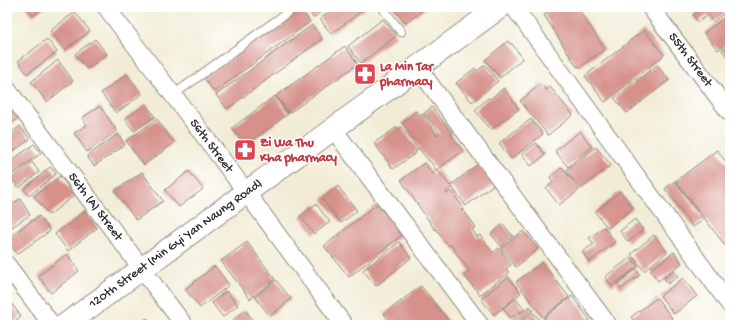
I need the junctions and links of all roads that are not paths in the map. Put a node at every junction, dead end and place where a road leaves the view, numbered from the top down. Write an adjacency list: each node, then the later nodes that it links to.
1 (106, 7): 10 (street, 56th Street)
2 (295, 7): 10 (lane)
3 (382, 7): 7 (lane)
4 (500, 7): 8 (main road, 120th Street (Min Gyi Yan Naung Road))
5 (514, 7): 16 (street)
6 (650, 7): 11 (street, 55th Street)
7 (401, 32)
8 (418, 68): 12 (main road, 120th Street (Min Gyi Yan Naung Road)); 22 (street)
9 (7, 89): 15 (street, 56th (A) Street)
10 (173, 95): 13 (street, 56th Street)
11 (730, 114)
12 (334, 130): 13 (main road, 120th Street (Min Gyi Yan Naung Road)); 21 (street)
13 (246, 192): 15 (main road, 120th Street (Min Gyi Yan Naung Road)); 20 (street, 56th Street)
14 (7, 265): 17 (street)
15 (142, 270): 18 (main road, 120th Street (Min Gyi Yan Naung Road)); 19 (street, 56th (A) Street)
16 (730, 305)
17 (52, 325)
18 (65, 325)
19 (184, 325)
20 (344, 325)
21 (480, 325)
22 (608, 325)

